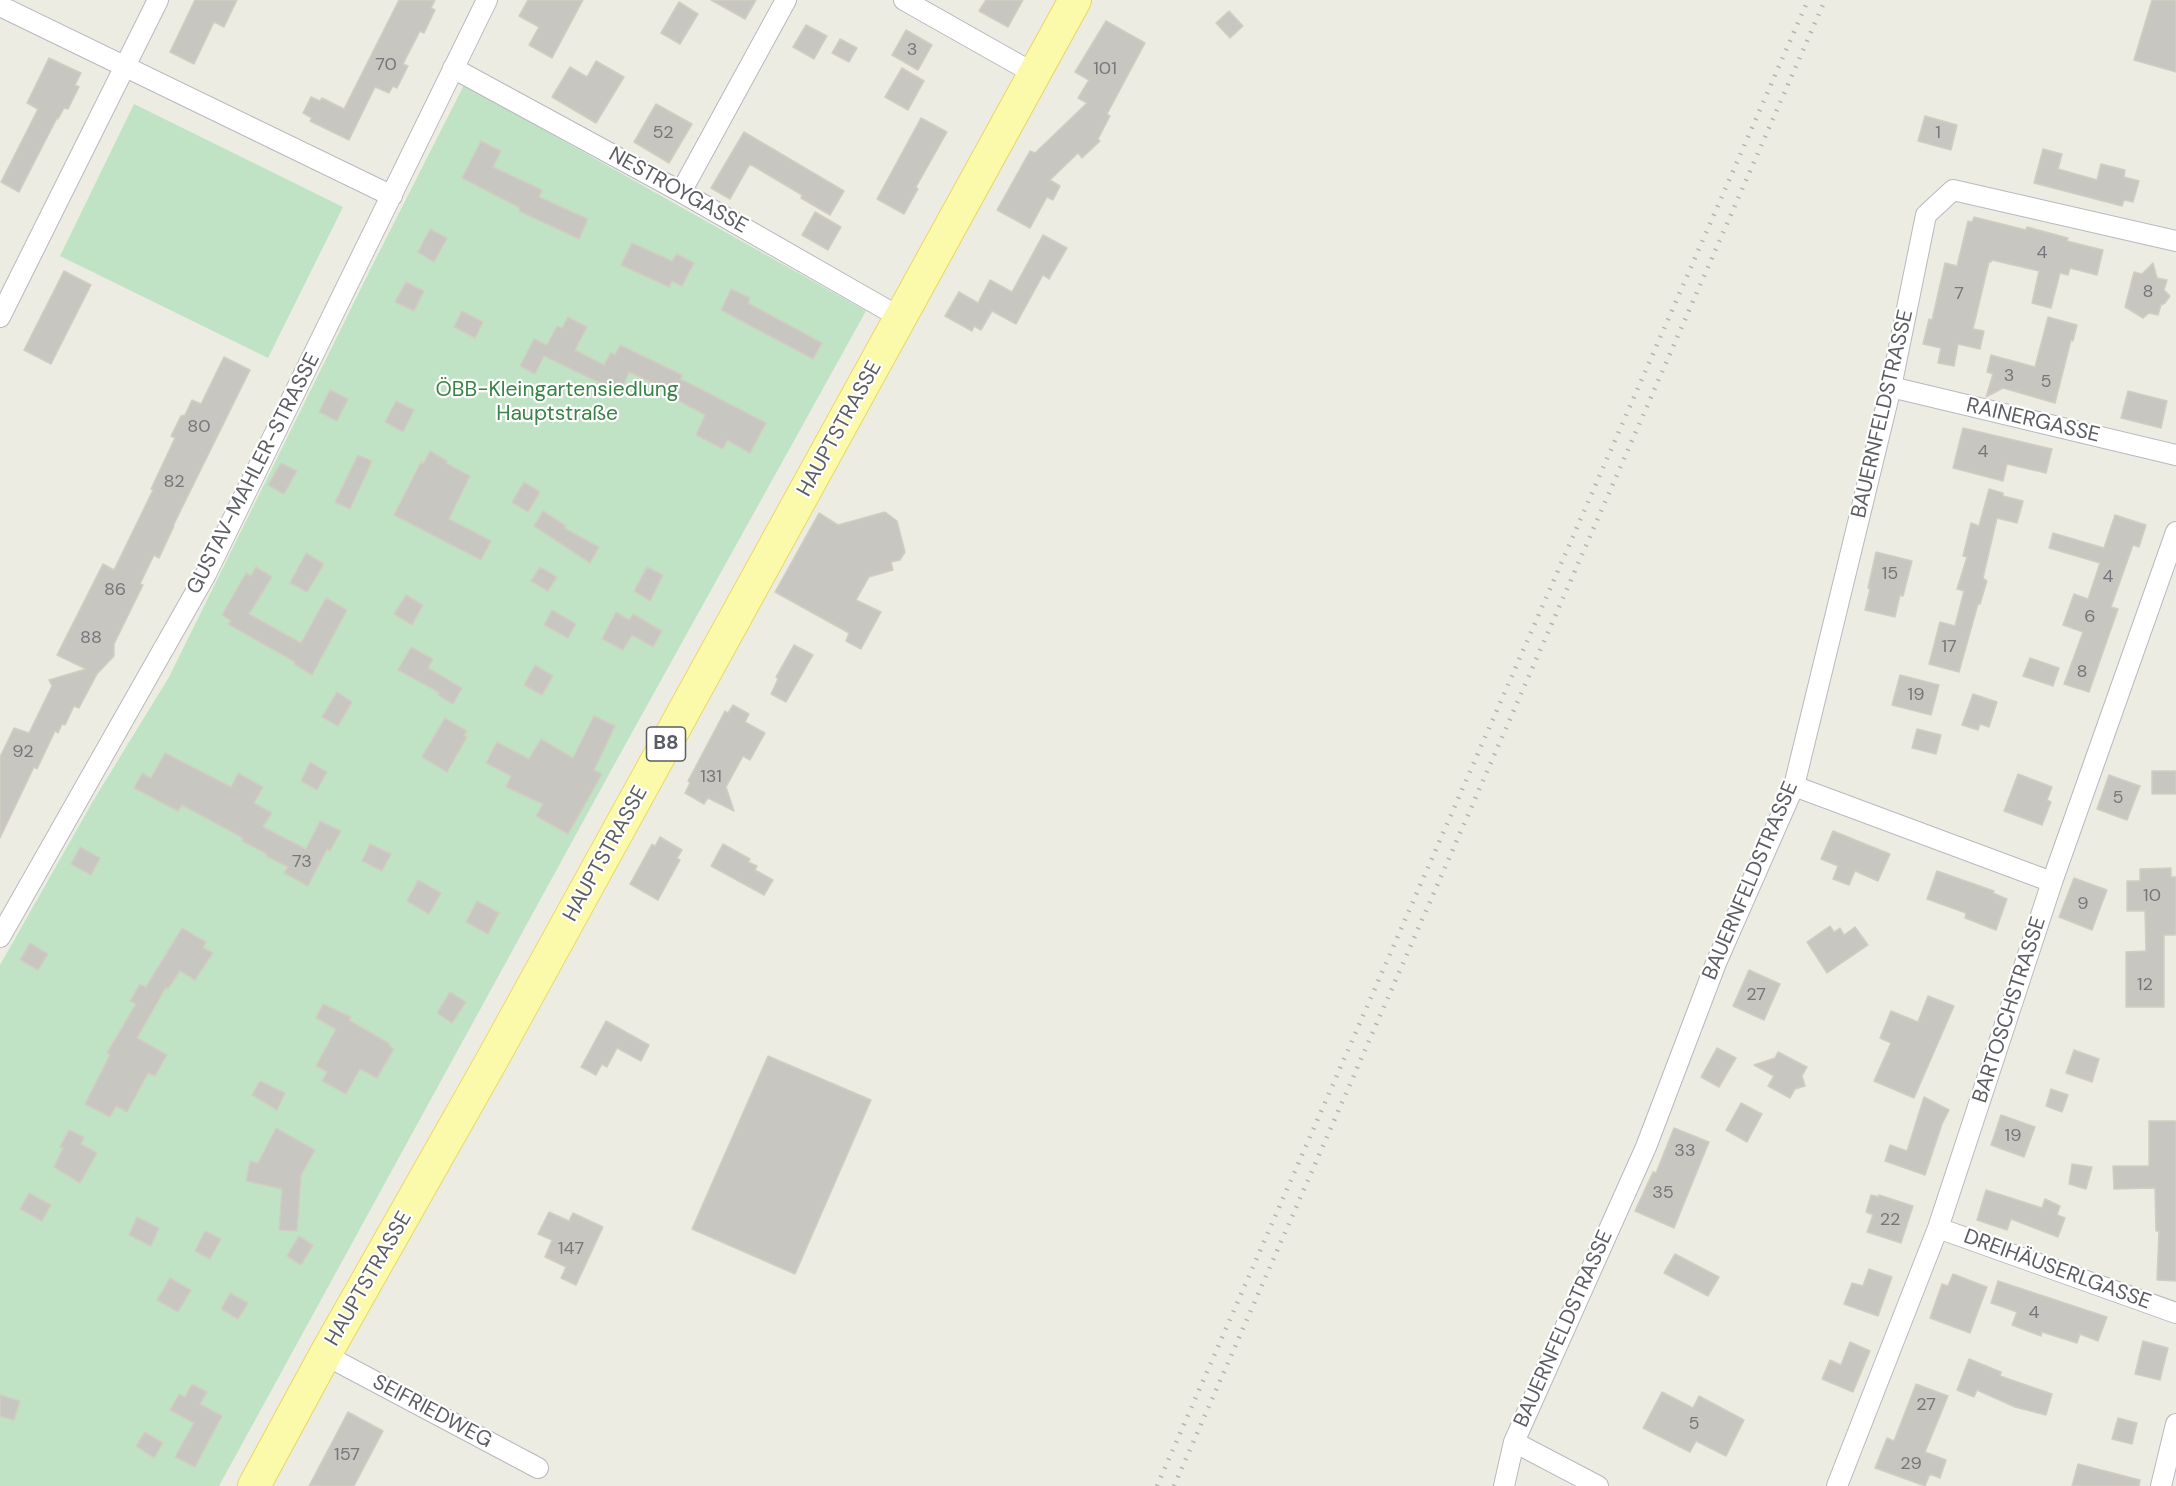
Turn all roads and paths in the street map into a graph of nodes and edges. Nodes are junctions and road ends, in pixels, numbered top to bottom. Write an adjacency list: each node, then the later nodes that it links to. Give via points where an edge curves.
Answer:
1 (158, 0): 7 (street)
2 (487, 0): 8 (street, GUSTAV-MAHLER-STRASSE)
3 (786, 0): 10 (street)
4 (904, 0): 9 (street)
5 (1076, 0): 9 (main road, HAUPTSTRASSE / B8)
6 (0, 6): 7 (street)
7 (125, 66): 11 (street); 13 (street)
8 (453, 68): 10 (street, NESTROYGASSE); 11 (street, GUSTAV-MAHLER-STRASSE)
9 (1035, 74): 15 (main road, HAUPTSTRASSE / B8)
10 (681, 192): 15 (street, NESTROYGASSE)
11 (392, 196): 21 (street, GUSTAV-MAHLER-STRASSE, via 206,574)
12 (2176, 241): 16 (street, BAUERNFELDSTRASSE, via 1953,190 1926,215)
13 (7, 286): 14 (street)
14 (0, 317)
15 (901, 318): 24 (main road, HAUPTSTRASSE / B8)
16 (1891, 387): 17 (street, RAINERGASSE); 19 (street, BAUERNFELDSTRASSE)
17 (2176, 455)
18 (2176, 532): 20 (street, BARTOSCHSTRASSE)
19 (1794, 786): 20 (street); 26 (street, BAUERNFELDSTRASSE, via 1716,963 1646,1147)
20 (2052, 882): 22 (street, BARTOSCHSTRASSE)
21 (0, 936)
22 (1938, 1228): 23 (street, DREIHÄUSERLGASSE); 31 (street, BARTOSCHSTRASSE)
23 (2176, 1313)
24 (325, 1355): 27 (street, SEIFRIEDWEG); 28 (main road, HAUPTSTRASSE / B8)
25 (2176, 1424): 32 (street)
26 (1514, 1442): 29 (street, BAUERNFELDSTRASSE); 30 (street)
27 (538, 1468)
28 (254, 1486)
29 (1504, 1486)
30 (1598, 1486)
31 (1837, 1486)
32 (2161, 1486)

